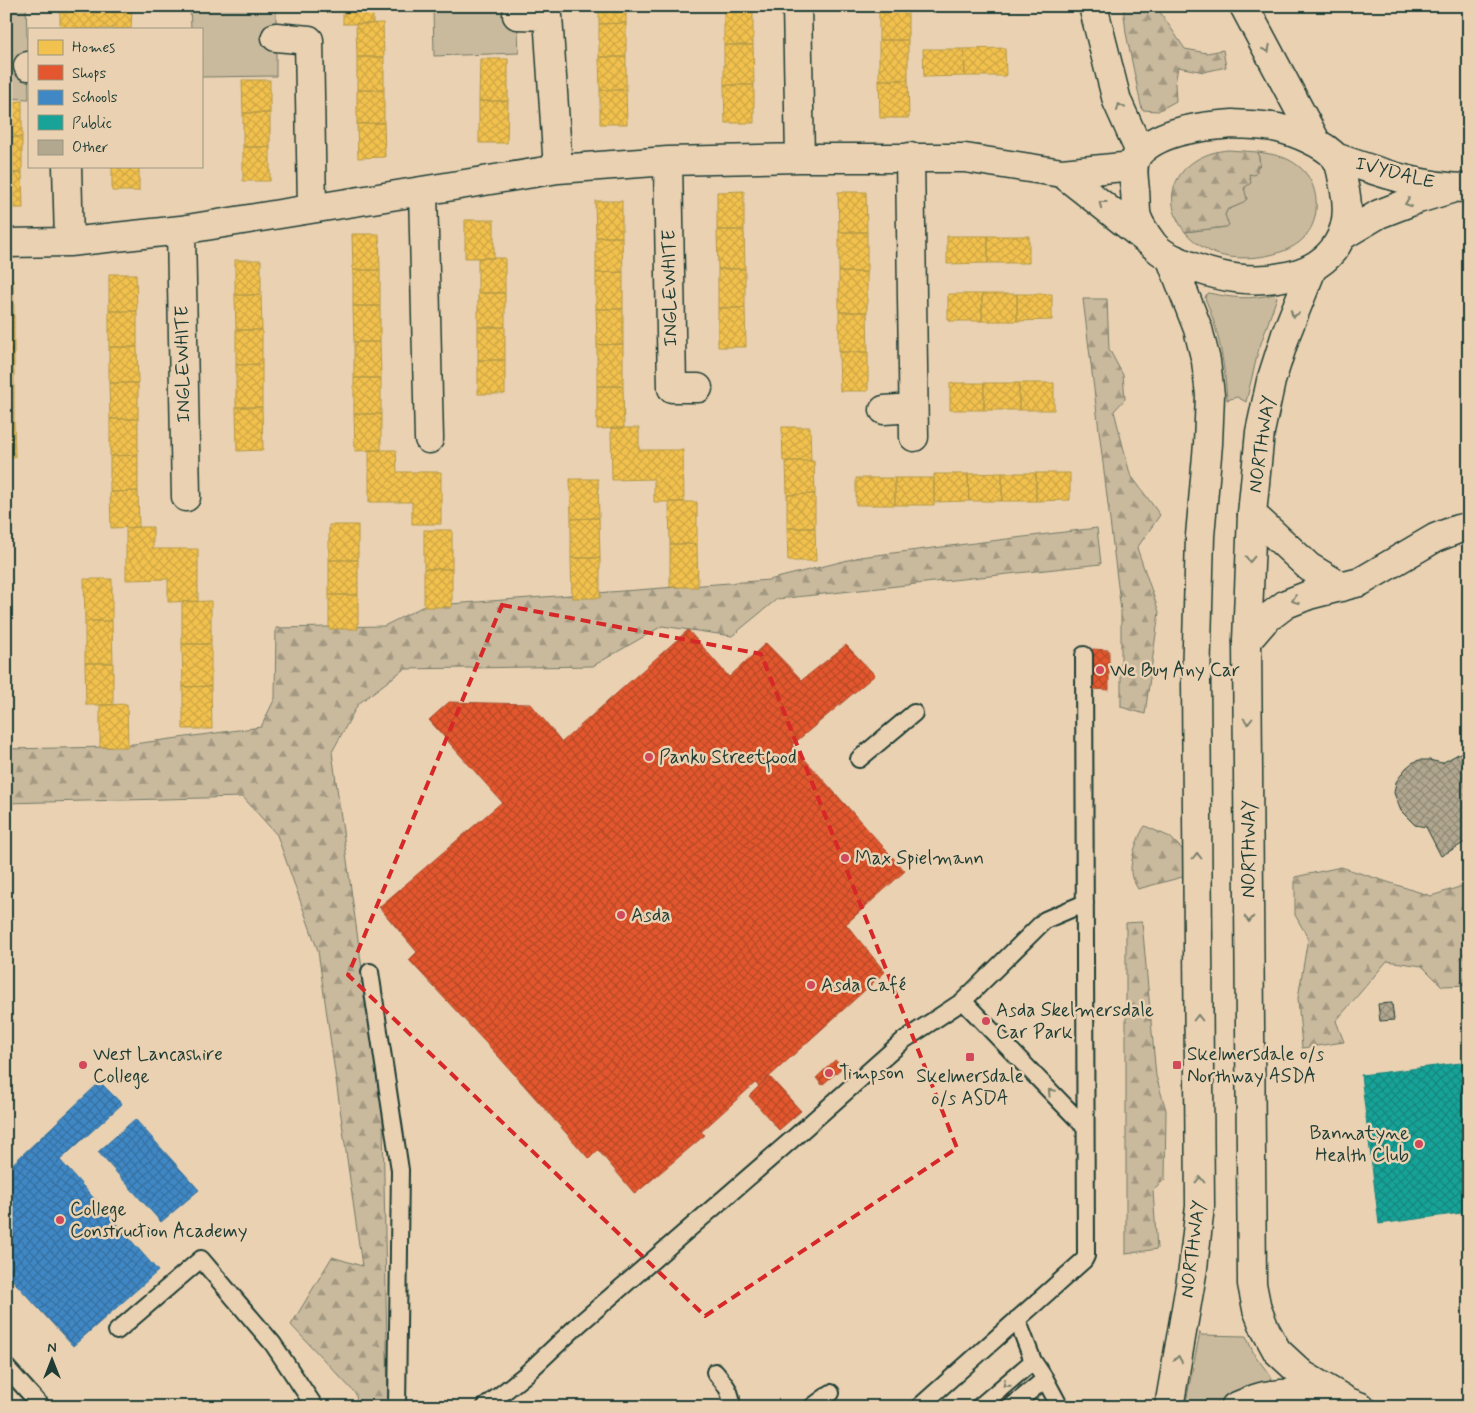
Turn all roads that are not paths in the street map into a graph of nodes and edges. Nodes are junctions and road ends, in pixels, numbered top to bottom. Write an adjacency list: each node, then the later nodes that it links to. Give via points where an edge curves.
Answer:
1 (796, 6): 8 (street)
2 (1093, 6): 9 (street, one-way to 2, via 1117,101)
3 (1244, 6): 6 (street, one-way to 6)
4 (517, 14): 12 (street, via 548,16)
5 (276, 37): 16 (street, via 309,40)
6 (1326, 150): 9 (street, IVYDALE, via 1278,128 1233,124 1193,127 1161,138); 14 (street, IVYDALE, via 1384,175); 18 (street, via 1341,172 1346,193 1347,212)
7 (910, 157): 8 (street); 13 (street, via 965,158); 24 (street)
8 (800, 158): 10 (street)
9 (1136, 159): 13 (street); 21 (street, NORTHWAY, via 1137,217)
10 (668, 161): 12 (street); 23 (street, INGLEWHITE, via 672,388)
11 (67, 168): 19 (street)
12 (558, 169): 15 (street)
13 (1062, 173): 21 (street, one-way to 13)
14 (1462, 188): 18 (street, IVYDALE, one-way to 18, via 1418,199 1379,214)
15 (423, 191): 16 (street); 27 (street)
16 (312, 208): 17 (street)
17 (181, 230): 19 (street); 28 (street, INGLEWHITE)
18 (1342, 236): 22 (street, via 1332,252)
19 (69, 242): 20 (street)
20 (6, 243)
21 (1162, 251): 22 (street, via 1202,272 1232,278 1286,276); 58 (street, NORTHWAY, one-way to 21, via 1193,1268 1200,1206 1196,680 1200,536 1210,395 1198,329)
22 (1312, 269): 29 (street, NORTHWAY, one-way to 29, via 1271,381 1260,432)
23 (698, 388)
24 (913, 408): 25 (street); 26 (street)
25 (884, 410)
26 (914, 437)
27 (429, 438)
28 (186, 497)
29 (1252, 514): 31 (street, via 1309,567); 32 (street, NORTHWAY, one-way to 32)
30 (1469, 527): 31 (street, via 1435,538 1360,582)
31 (1342, 587): 32 (street, one-way to 32, via 1286,604 1265,620)
32 (1247, 641): 47 (street, NORTHWAY, one-way to 47, via 1252,1284 1257,1309 1277,1351 1303,1375)
33 (1084, 655): 36 (lane)
34 (914, 713): 35 (lane)
35 (859, 759)
36 (1085, 903): 38 (lane, via 1045,920); 39 (lane)
37 (370, 972): 51 (lane, via 400,1170)
38 (963, 1000): 39 (lane, one-way to 38); 52 (lane, via 904,1040)
39 (1085, 1127): 40 (lane, via 1086,1256)
40 (1017, 1319): 42 (lane); 55 (lane)
41 (117, 1331): 50 (lane, via 202,1259 273,1344)
42 (1033, 1361): 45 (lane); 56 (lane, one-way to 56)
43 (6, 1367): 49 (lane)
44 (715, 1372): 53 (lane, via 732,1397)
45 (1045, 1379): 48 (lane); 57 (lane)
46 (831, 1394): 54 (lane)
47 (1352, 1402): 59 (street, via 1303,1392 1264,1396)
48 (1055, 1404)
49 (42, 1407)
50 (315, 1407)
51 (397, 1407)
52 (485, 1407)
53 (731, 1407)
54 (812, 1407)
55 (919, 1407)
56 (979, 1407)
57 (1011, 1407)
58 (1169, 1407)
59 (1235, 1407)

